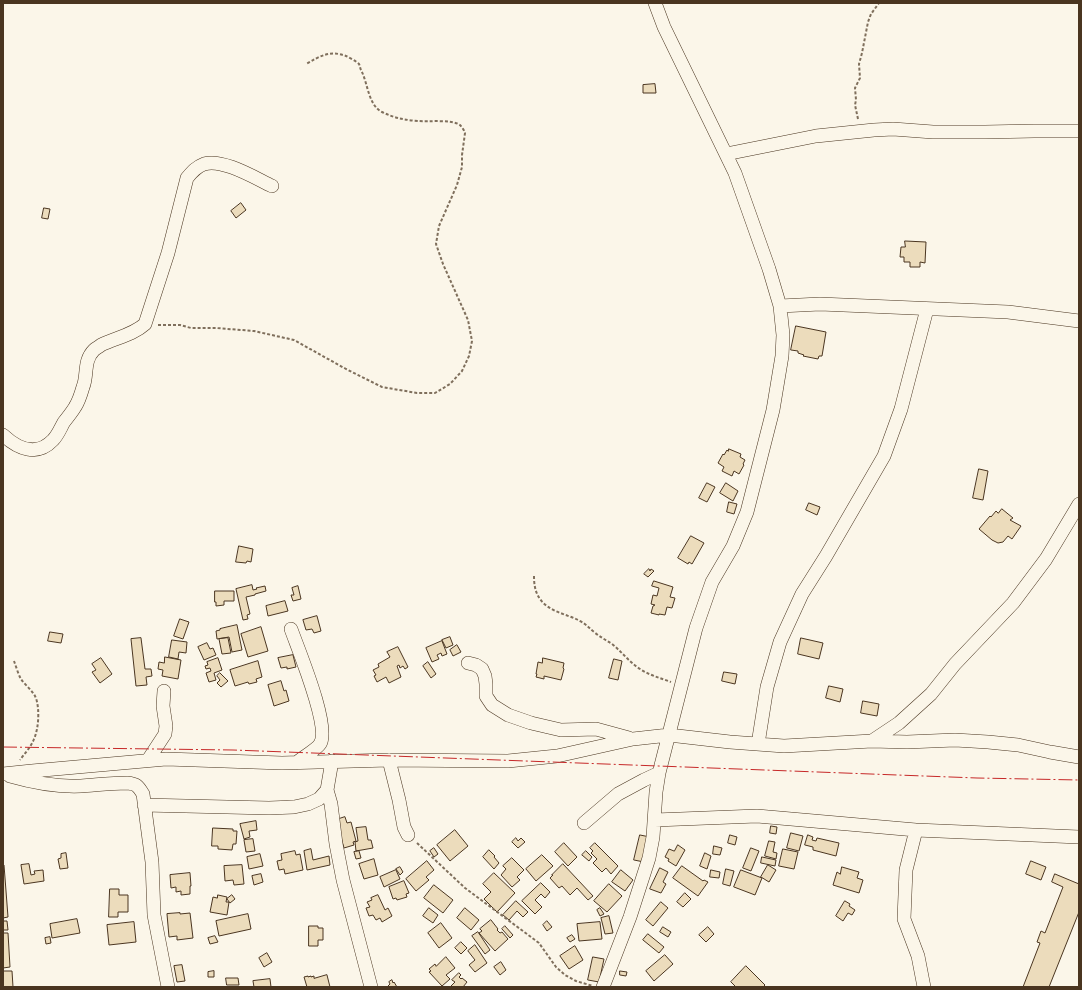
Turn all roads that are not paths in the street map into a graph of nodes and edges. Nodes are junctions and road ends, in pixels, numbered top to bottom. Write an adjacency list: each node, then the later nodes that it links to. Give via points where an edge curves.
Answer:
1 (655, 3): 3 (street, via 664,27)
2 (1079, 131): 3 (street, via 874,130 816,136)
3 (726, 154): 5 (street, via 754,225)
4 (272, 186): 8 (street, via 245,172 222,165 203,164 194,169 187,178 168,253 145,324 136,331 94,349 86,364 84,386 76,406 54,439 46,446 39,450 20,447)
5 (780, 306): 6 (street, via 820,304); 13 (street, via 782,356 772,410 747,512 733,546 712,582 696,628)
6 (927, 309): 7 (street, via 1008,312); 16 (street, via 901,409 884,456 802,594 780,642 767,687)
7 (1079, 321)
8 (3, 435)
9 (1079, 504): 15 (street, via 1046,559 1013,603 955,664 931,694 899,723)
10 (291, 629): 21 (street, via 318,703 322,725 320,745)
11 (468, 663): 14 (street, via 482,669 486,696 492,705 508,715 561,730 596,729)
12 (164, 691): 18 (street, via 165,734)
13 (669, 735): 14 (street); 16 (street); 22 (street)
14 (633, 739): 19 (street, via 557,756 508,761)
15 (872, 741): 16 (street, via 798,746); 17 (street, via 988,742)
16 (758, 744)
17 (1079, 757)
18 (148, 760): 21 (street); 23 (street)
19 (389, 760): 20 (street); 29 (street)
20 (332, 761): 21 (street); 24 (street)
21 (296, 763)
22 (659, 772): 26 (street); 27 (street, via 618,794)
23 (6, 774): 25 (street, via 57,785 134,783 143,794)
24 (328, 790): 25 (street, via 319,799 294,807); 32 (street, via 343,880)
25 (144, 805): 31 (street, via 152,862 154,915)
26 (655, 820): 28 (street, via 757,816); 33 (street, via 649,858)
27 (584, 822)
28 (916, 830): 30 (street); 34 (street, via 906,870 904,919 918,956)
29 (408, 835)
30 (1079, 837)
31 (168, 987)
32 (371, 987)
33 (603, 987)
34 (924, 987)

